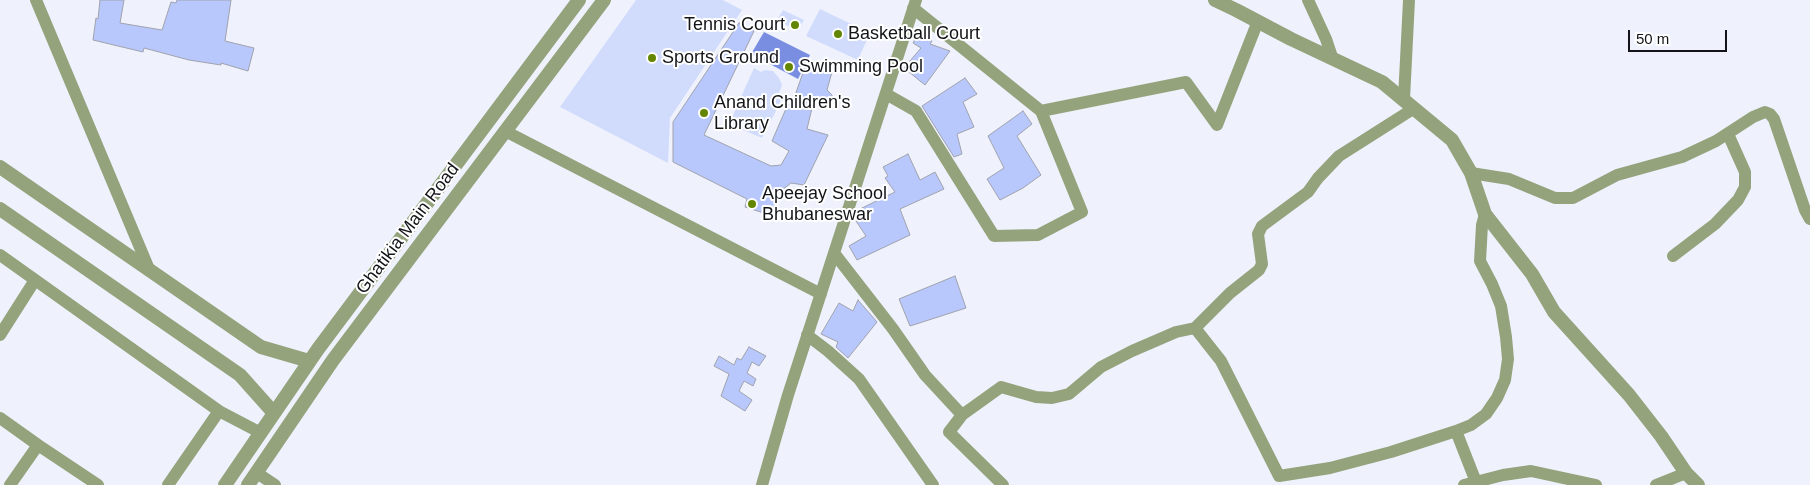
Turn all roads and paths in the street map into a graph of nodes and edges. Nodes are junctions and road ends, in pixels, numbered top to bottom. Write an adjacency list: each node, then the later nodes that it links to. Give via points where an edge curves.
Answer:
1 (36, 0): 24 (street)
2 (579, 0): 23 (street, Ghatikia Main Road)
3 (604, 0): 13 (street, Ghatikia Main Road)
4 (1215, 0): 8 (street)
5 (1308, 0): 9 (street)
6 (1409, 0): 11 (street)
7 (915, 4): 10 (street); 12 (street)
8 (1258, 21): 9 (street); 12 (street, via 1217,125 1186,82)
9 (1332, 57): 11 (street, via 1382,82)
10 (886, 94): 12 (street, via 916,112 994,236 1038,235 1082,212); 20 (street)
11 (1409, 104): 16 (street, via 1452,140); 28 (street, via 1339,156 1308,192 1262,226 1258,234 1262,264 1259,270)
12 (1041, 111)
13 (505, 131): 25 (street, Ghatikia Main Road); 27 (street)
14 (1728, 134): 16 (street, via 1682,157 1617,175 1573,198 1555,198 1509,179); 19 (street, via 1759,113 1770,114); 22 (street, via 1745,172 1745,186 1738,200 1715,224)
15 (0, 166): 24 (street)
16 (1471, 172): 18 (street)
17 (0, 209): 33 (street, via 240,375)
18 (1485, 214): 36 (street, via 1480,261 1501,306 1508,359 1505,380 1486,414); 40 (street, via 1532,274 1554,312 1629,395)
19 (1810, 220)
20 (834, 253): 27 (street); 34 (street, via 925,375)
21 (0, 255): 26 (street)
22 (1673, 256)
23 (385, 259): 25 (street); 31 (street, Ghatikia Main Road)
24 (149, 269): 31 (street, via 261,347)
25 (401, 270): 39 (street, Ghatikia Main Road, via 333,360)
26 (35, 280): 29 (street); 32 (street)
27 (821, 294): 30 (street)
28 (1195, 328): 34 (street, via 1176,332 1101,367 1068,394 1036,397 1001,387); 41 (street, via 1221,361)
29 (0, 334)
30 (807, 335): 49 (street); 50 (street, via 859,379)
31 (309, 361): 33 (street, Ghatikia Main Road)
32 (219, 411): 37 (street); 45 (street)
33 (273, 412): 37 (street, Ghatikia Main Road)
34 (962, 415): 51 (street, via 949,432)
35 (0, 418): 38 (street)
36 (1456, 432): 41 (street); 42 (street)
37 (261, 433): 46 (street, Ghatikia Main Road)
38 (38, 445): 43 (street); 44 (street)
39 (257, 472): 47 (street, Ghatikia Main Road); 48 (street)
40 (1686, 473): 53 (street); 54 (street)
41 (1277, 481)
42 (1476, 483): 52 (street, via 1531,471)
43 (10, 485)
44 (98, 485)
45 (168, 485)
46 (225, 485)
47 (248, 485)
48 (275, 485)
49 (762, 485)
50 (933, 485)
51 (1003, 485)
52 (1596, 485)
53 (1656, 485)
54 (1698, 485)

